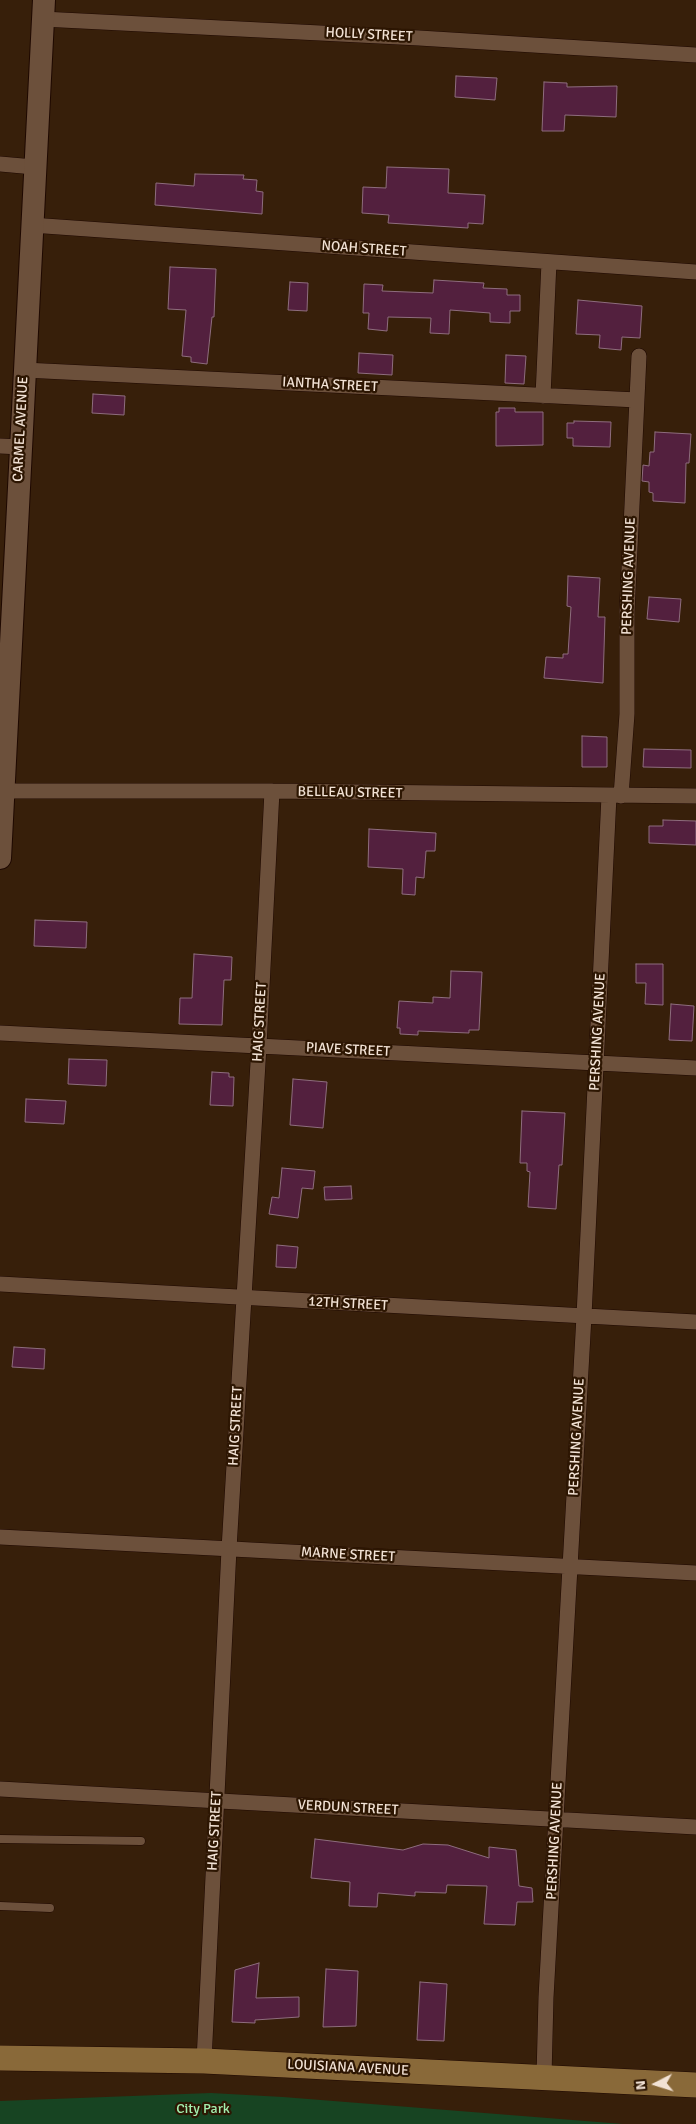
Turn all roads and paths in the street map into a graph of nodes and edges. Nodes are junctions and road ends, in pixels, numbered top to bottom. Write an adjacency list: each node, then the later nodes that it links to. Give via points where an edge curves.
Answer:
1 (43, 10): 2 (street, HOLLY STREET); 4 (main road, CARMEL AVENUE)
2 (696, 55)
3 (0, 164): 4 (street)
4 (34, 167): 5 (main road, CARMEL AVENUE)
5 (31, 225): 6 (street, NOAH STREET); 9 (main road, CARMEL AVENUE)
6 (549, 262): 7 (street, NOAH STREET); 10 (street)
7 (696, 272)
8 (639, 356): 11 (street, PERSHING AVENUE)
9 (24, 370): 10 (street, IANTHA STREET); 12 (main road, CARMEL AVENUE)
10 (543, 396): 11 (street, IANTHA STREET)
11 (637, 400): 16 (street, PERSHING AVENUE, via 627,612 627,714)
12 (10, 447): 13 (main road, CARMEL AVENUE)
13 (5, 642): 14 (main road, CARMEL AVENUE)
14 (4, 791): 15 (street, BELLEAU STREET); 18 (main road, CARMEL AVENUE)
15 (272, 792): 16 (street, BELLEAU STREET); 20 (street, HAIG STREET)
16 (615, 796): 17 (street, BELLEAU STREET); 21 (street, PERSHING AVENUE)
17 (696, 796)
18 (0, 858)
19 (0, 1032): 20 (street, PIAVE STREET)
20 (260, 1046): 21 (street, PIAVE STREET); 24 (street, HAIG STREET)
21 (596, 1062): 22 (street, PIAVE STREET); 25 (street, PERSHING AVENUE)
22 (696, 1068)
23 (0, 1284): 24 (street, 12TH STREET)
24 (243, 1298): 25 (street, 12TH STREET); 28 (street, HAIG STREET)
25 (584, 1316): 26 (street, 12TH STREET); 29 (street, PERSHING AVENUE)
26 (696, 1322)
27 (0, 1537): 28 (street, MARNE STREET)
28 (229, 1550): 29 (street, MARNE STREET); 32 (street, HAIG STREET)
29 (570, 1566): 30 (street, MARNE STREET); 33 (street, PERSHING AVENUE)
30 (696, 1573)
31 (0, 1789): 32 (street, VERDUN STREET)
32 (216, 1800): 33 (street, VERDUN STREET); 40 (street, HAIG STREET)
33 (557, 1820): 34 (street, VERDUN STREET); 41 (street, PERSHING AVENUE)
34 (696, 1827)
35 (0, 1838): 36 (lane)
36 (141, 1842)
37 (0, 1906): 38 (lane)
38 (50, 1908)
39 (0, 2058): 40 (main road, LOUISIANA AVENUE)
40 (204, 2061): 41 (main road, LOUISIANA AVENUE)
41 (544, 2077): 42 (main road, LOUISIANA AVENUE)
42 (696, 2085)

